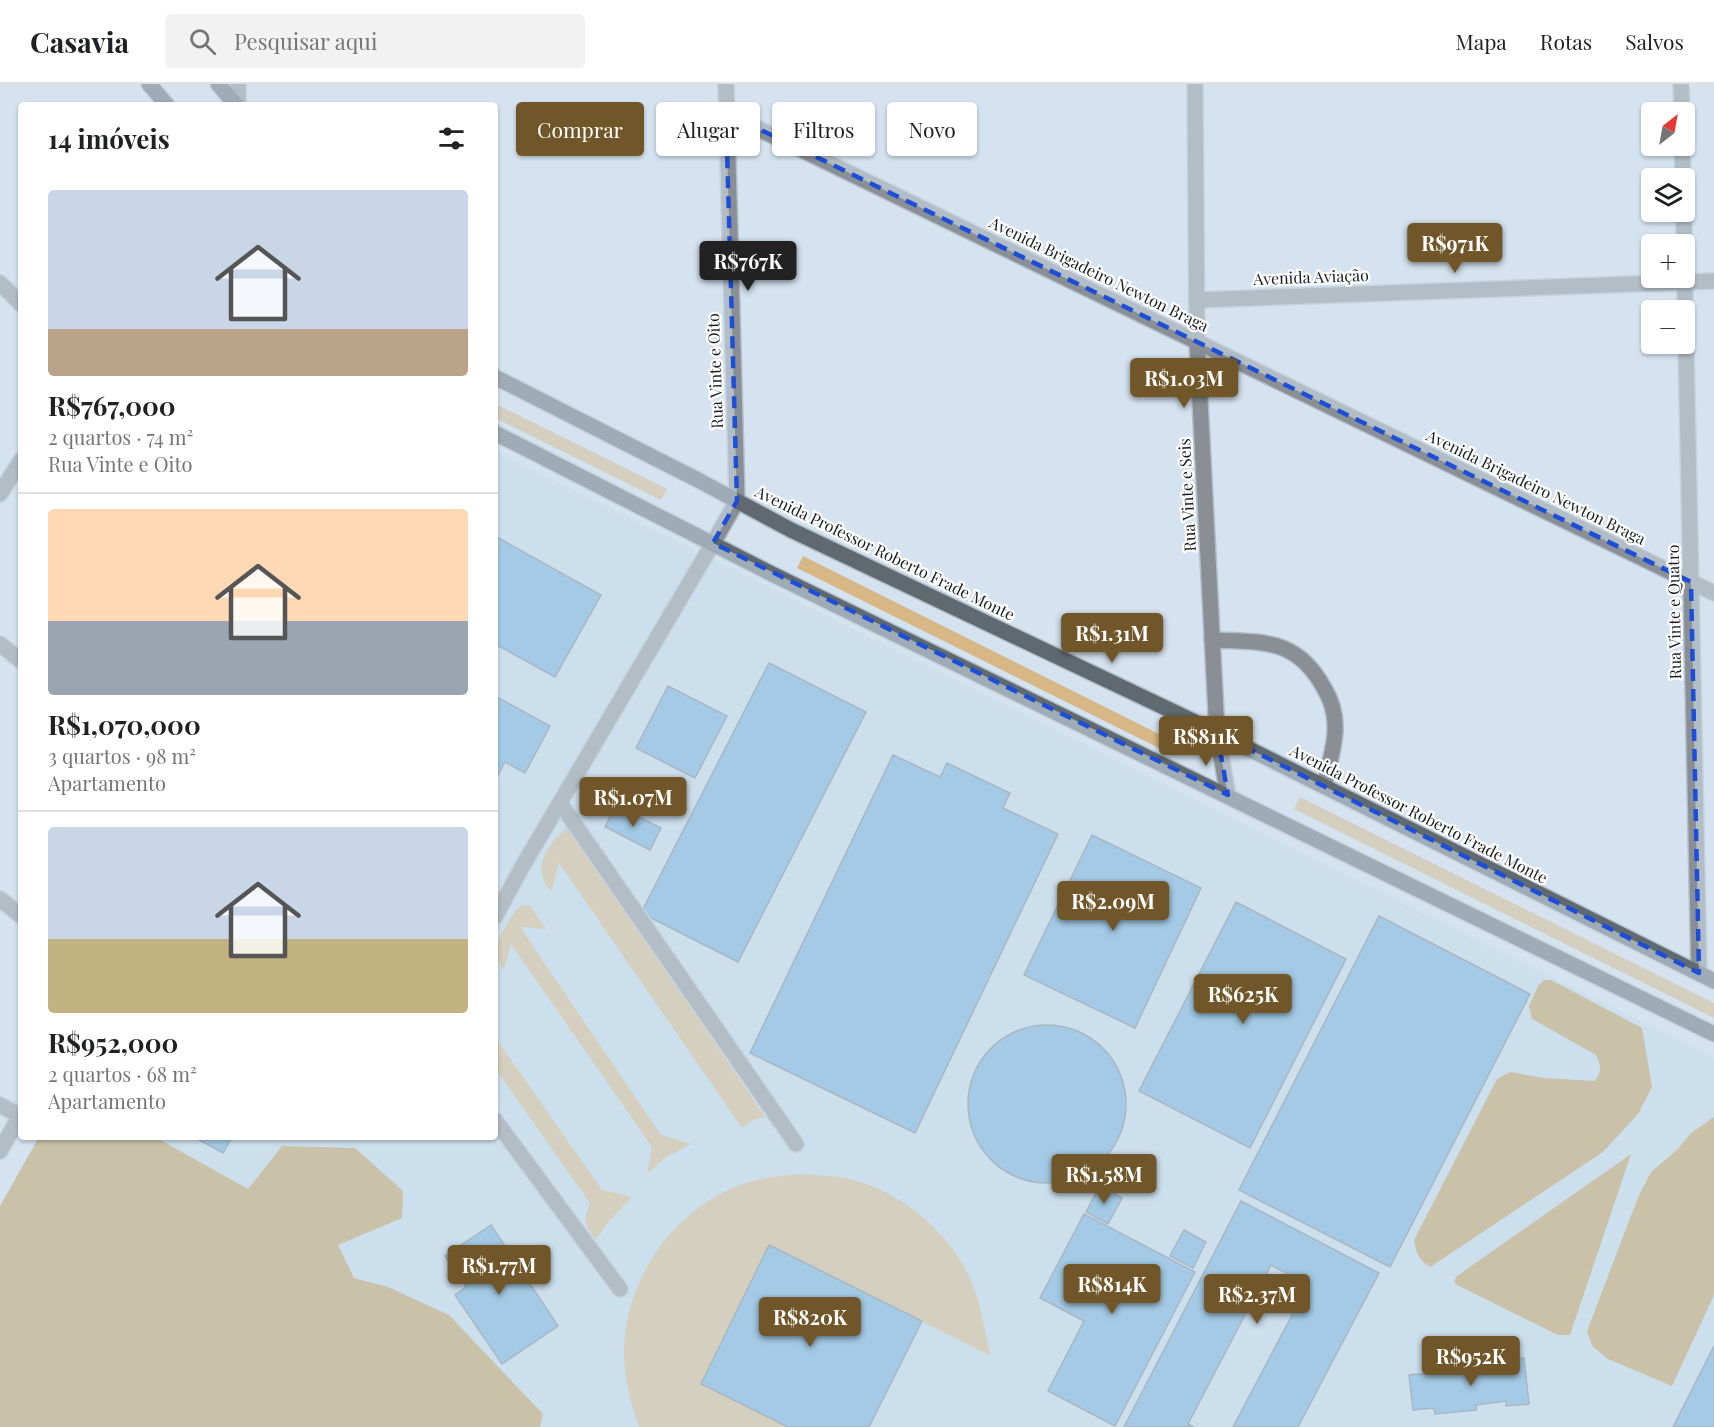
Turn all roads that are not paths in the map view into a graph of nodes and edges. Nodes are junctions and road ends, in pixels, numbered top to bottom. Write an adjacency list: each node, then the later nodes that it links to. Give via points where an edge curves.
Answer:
1 (149, 84): 7 (main road)
2 (218, 84): 8 (main road)
3 (238, 84): 9 (street)
4 (726, 84): 10 (street, Rua Vinte e Oito)
5 (1195, 84): 19 (street, Rua Vinte e Seis)
6 (1681, 84): 11 (street)
7 (164, 102)
8 (234, 102)
9 (237, 102)
10 (726, 102)
11 (1682, 102)
12 (760, 130): 21 (street, Avenida Brigadeiro Newton Braga)
13 (727, 156): 26 (street, Rua Vinte e Oito)
14 (1714, 281): 15 (street, Avenida Aviação)
15 (1695, 282)
16 (0, 283): 20 (street)
17 (1641, 284): 19 (street, Avenida Aviação)
18 (1685, 288): 28 (street, Rua Vinte e Quatro)
19 (1197, 300): 21 (street, Rua Vinte e Seis)
20 (18, 301)
21 (1197, 342): 28 (street, Avenida Brigadeiro Newton Braga); 30 (street, Rua Vinte e Seis)
22 (498, 379): 26 (main road, Avenida Professor Roberto Frade Monte)
23 (498, 435): 27 (main road)
24 (18, 465): 25 (street)
25 (0, 494)
26 (737, 501): 27 (street); 33 (main road, Avenida Professor Roberto Frade Monte)
27 (713, 543): 35 (main road); 36 (street)
28 (1691, 582): 29 (street, Avenida Brigadeiro Newton Braga); 40 (street, Rua Vinte e Quatro)
29 (1714, 593)
30 (1212, 640): 33 (street, Rua Vinte e Seis); 34 (street, via 1277,646 1298,654 1311,667 1330,698 1335,716)
31 (0, 644): 32 (street)
32 (18, 659)
33 (1216, 733): 34 (main road, Avenida Professor Roberto Frade Monte); 35 (street, Rua Vinte e Seis)
34 (1324, 786): 40 (main road, Avenida Professor Roberto Frade Monte)
35 (1228, 795): 42 (main road)
36 (560, 803): 38 (street); 47 (street)
37 (0, 899): 39 (street)
38 (498, 912)
39 (18, 914)
40 (1699, 974): 41 (main road, Avenida Professor Roberto Frade Monte)
41 (1714, 981)
42 (1714, 1034)
43 (0, 1105): 44 (street)
44 (18, 1114)
45 (18, 1119): 48 (street)
46 (498, 1124): 49 (street)
47 (796, 1144)
48 (0, 1151)
49 (620, 1289)

